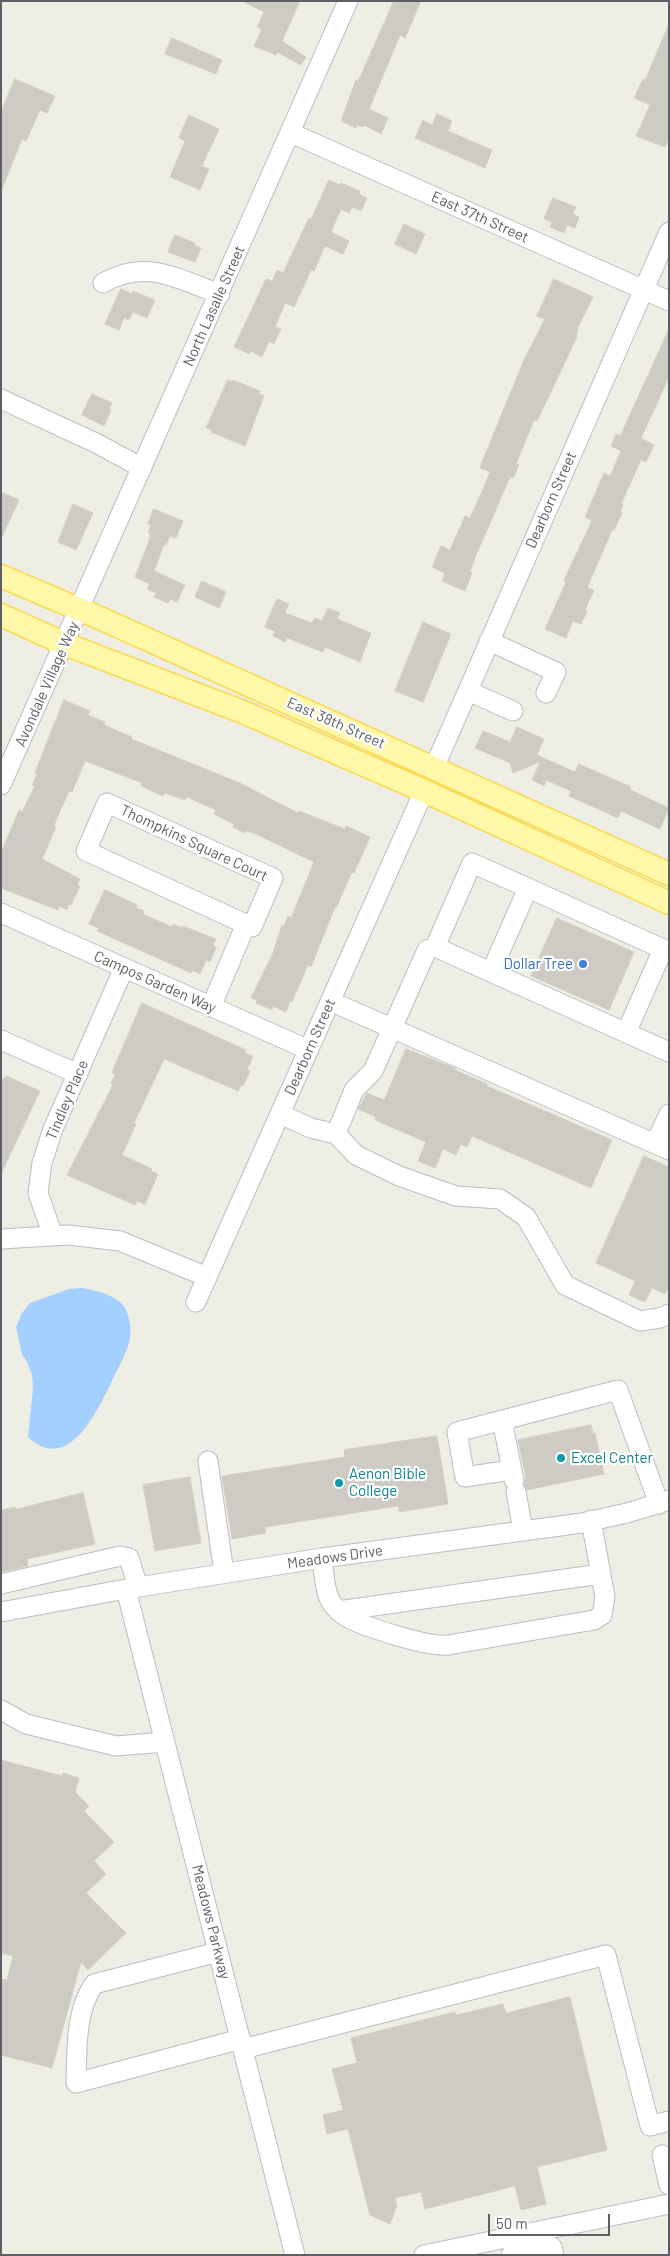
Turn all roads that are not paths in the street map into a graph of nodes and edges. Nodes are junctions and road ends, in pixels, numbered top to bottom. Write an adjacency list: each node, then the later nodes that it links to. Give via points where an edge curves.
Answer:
1 (348, 1): 2 (street, North Lasalle Street)
2 (291, 133): 5 (street, East 37th Street); 6 (street, North Lasalle Street)
3 (669, 232): 5 (street, Dearborn Street)
4 (103, 283): 6 (street, via 119,274 138,270 156,272)
5 (644, 290): 7 (street, East 37th Street); 13 (street, Dearborn Street)
6 (220, 294): 9 (street, North Lasalle Street)
7 (669, 301)
8 (1, 399): 9 (street)
9 (142, 468): 11 (street, North Lasalle Street)
10 (1, 576): 11 (main road, East 38th Street)
11 (80, 611): 14 (street, Avondale Village Way); 18 (main road, East 38th Street, via 111,622)
12 (1, 615): 14 (main road, East 38th Street)
13 (489, 641): 15 (street, Dearborn Street); 16 (street, via 556,672)
14 (65, 644): 19 (street, Avondale Village Way); 20 (main road, East 38th Street, via 243,712)
15 (468, 691): 17 (street); 18 (street, Dearborn Street)
16 (546, 693)
17 (513, 711)
18 (434, 768): 21 (main road, East 38th Street)
19 (1, 784)
20 (424, 791): 23 (main road, East 38th Street); 29 (street, Dearborn Street)
21 (669, 874)
22 (528, 888): 26 (street, via 472,864); 28 (street); 32 (street, via 663,949)
23 (669, 904)
24 (1, 914): 27 (street, Campos Garden Way)
25 (246, 924): 25 (street, Thompkins Square Court, via 86,852 107,803 273,878 252,927); 30 (street, Thompkins Square Court)
26 (435, 947): 28 (street); 31 (street, via 427,950)
27 (124, 968): 30 (street, Campos Garden Way); 36 (street, Tindley Place)
28 (491, 972): 32 (street)
29 (330, 1001): 31 (street); 34 (street, Dearborn Street)
30 (211, 1007): 34 (street, Campos Garden Way)
31 (392, 1028): 39 (street, via 373,1070 354,1090); 40 (street)
32 (626, 1032): 35 (street)
33 (1, 1040): 36 (street)
34 (309, 1050): 37 (street, Dearborn Street)
35 (669, 1052)
36 (78, 1074): 41 (street, Tindley Place, via 50,1137 39,1179 38,1192)
37 (280, 1114): 39 (street, via 311,1128); 43 (street, Dearborn Street)
38 (669, 1114): 40 (street)
39 (336, 1134): 45 (street, via 356,1155 399,1176 456,1196 500,1200 526,1217 565,1285 640,1321)
40 (662, 1147)
41 (54, 1236): 42 (street); 43 (street, via 88,1236 120,1241)
42 (1, 1240)
43 (207, 1277): 44 (street, Dearborn Street)
44 (196, 1302)
45 (669, 1314)
46 (502, 1420): 48 (street); 48 (street, via 457,1432 465,1477); 49 (street, via 618,1390)
47 (208, 1461): 53 (street)
48 (514, 1481): 51 (street)
49 (664, 1502): 50 (street, Meadows Drive)
50 (591, 1520): 51 (street, Meadows Drive); 54 (street)
51 (523, 1530): 52 (street, Meadows Drive)
52 (322, 1558): 53 (street, Meadows Drive); 57 (street, via 329,1598)
53 (224, 1574): 56 (street, Meadows Drive)
54 (601, 1574): 57 (street); 57 (street, via 605,1606 602,1614 594,1620 437,1646 351,1620)
55 (1, 1584): 56 (street, Meadows Parkway, via 120,1556 129,1558)
56 (132, 1588): 58 (street, Meadows Drive); 60 (street, Meadows Parkway)
57 (338, 1611)
58 (1, 1612)
59 (1, 1710): 60 (street, via 26,1724 116,1746)
60 (165, 1742): 61 (street, Meadows Parkway)
61 (218, 1952): 62 (street, Meadows Parkway); 62 (street, via 94,1984 85,1997 78,2037 76,2083)
62 (242, 2044): 63 (street, via 606,1955 650,2126); 67 (street, Meadows Parkway)
63 (669, 2120)
64 (662, 2154): 65 (street)
65 (669, 2185)
66 (669, 2204): 68 (street)
67 (295, 2255)
68 (424, 2255)
69 (512, 2255): 70 (street, via 552,2248)
70 (554, 2255)

